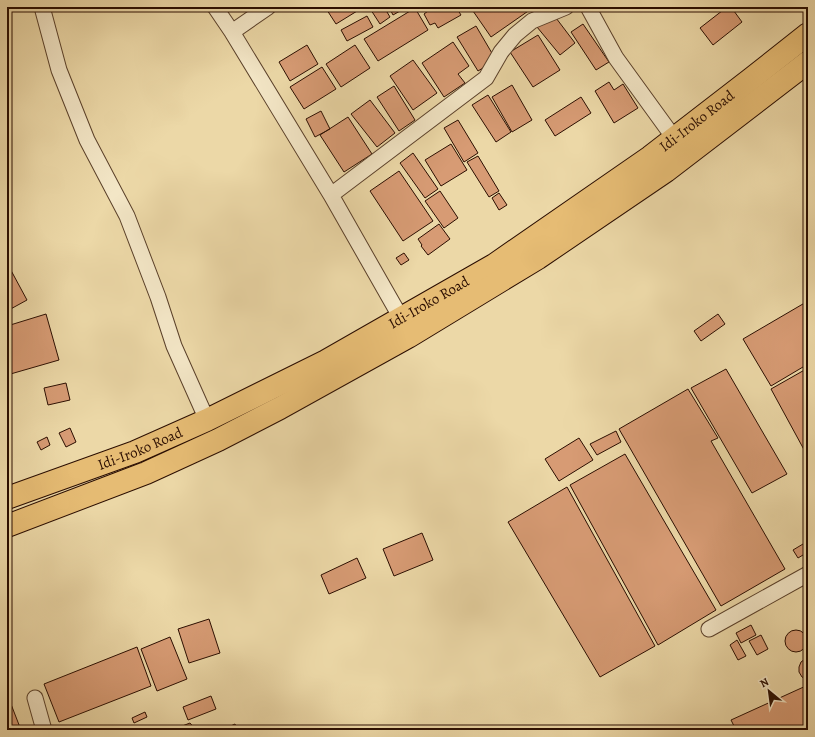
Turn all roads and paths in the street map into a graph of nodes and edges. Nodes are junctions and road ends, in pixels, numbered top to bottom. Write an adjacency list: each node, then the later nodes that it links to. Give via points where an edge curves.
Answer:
1 (42, 7): 12 (street, via 59,70 87,140 127,216 174,346)
2 (215, 7): 6 (street)
3 (268, 7): 6 (street)
4 (566, 7): 10 (street, via 532,21 515,35 501,52 486,78)
5 (588, 7): 9 (street, via 616,58)
6 (232, 32): 10 (street)
7 (808, 34): 9 (highway, Idi-Iroko Road)
8 (808, 62): 14 (highway, via 666,172 538,258 408,337 218,440 146,473)
9 (674, 138): 11 (highway, Idi-Iroko Road, via 494,265)
10 (331, 195): 11 (street)
11 (401, 318): 12 (highway, Idi-Iroko Road, via 326,361)
12 (207, 420): 13 (highway, Idi-Iroko Road, via 135,452)
13 (7, 498)
14 (7, 526)
15 (808, 574): 16 (street)
16 (709, 629)
17 (35, 698): 18 (street)
18 (44, 730)

